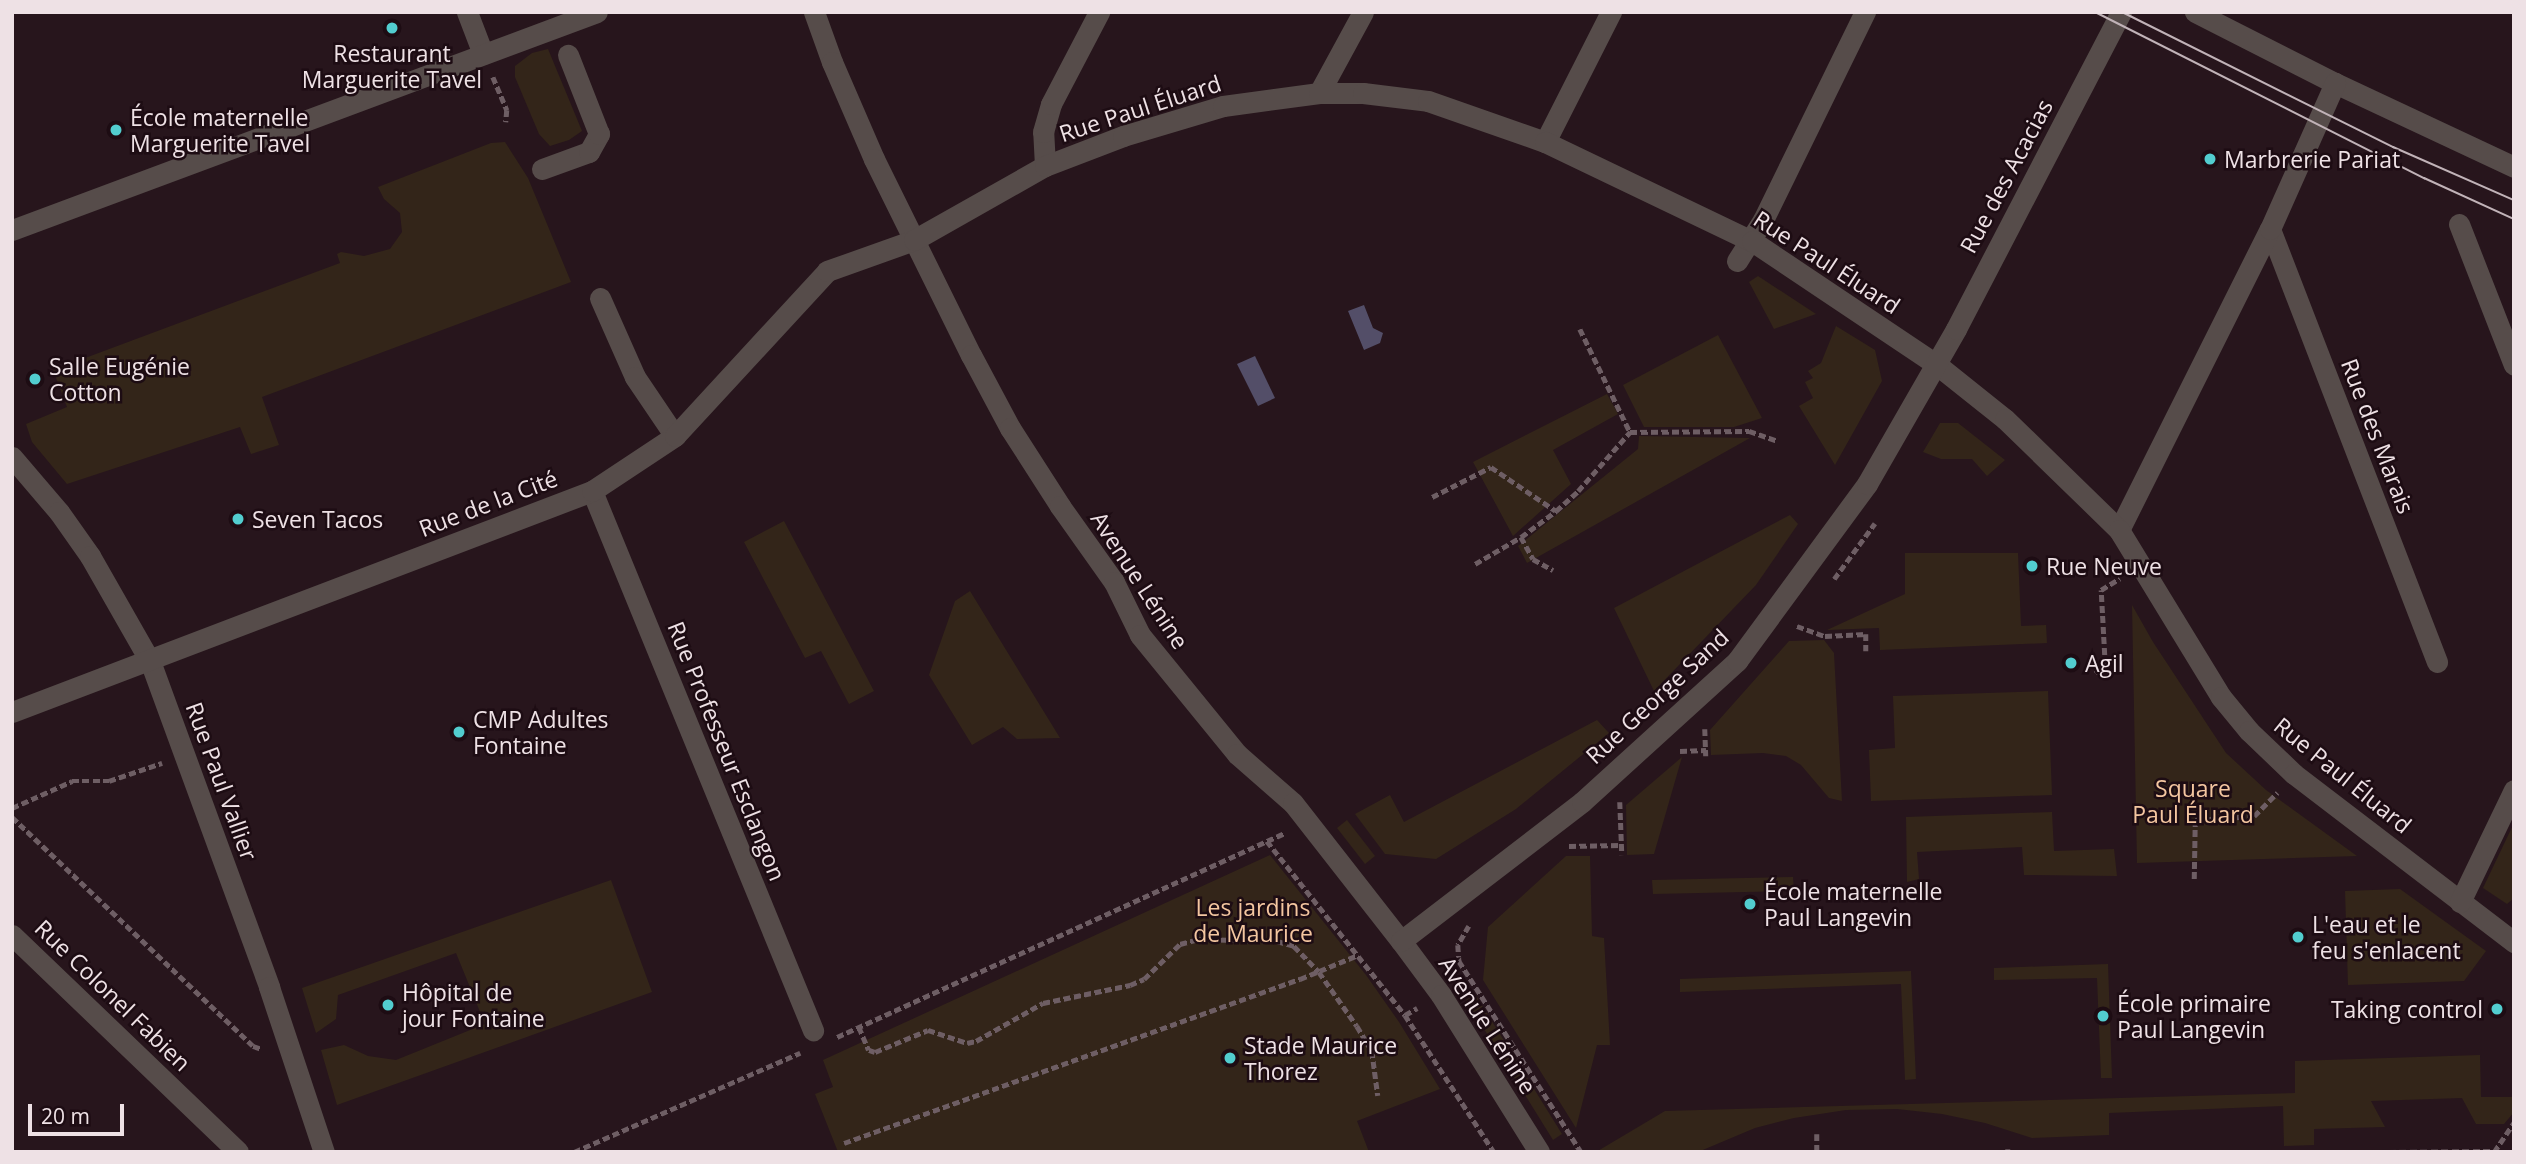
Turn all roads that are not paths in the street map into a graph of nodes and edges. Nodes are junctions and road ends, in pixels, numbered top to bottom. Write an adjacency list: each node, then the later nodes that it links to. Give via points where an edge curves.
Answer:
1 (467, 12): 10 (street)
2 (597, 12): 10 (street)
3 (814, 12): 21 (street, Avenue Lénine, via 874,159)
4 (1099, 12): 15 (street, via 1051,104 1043,132)
5 (1363, 12): 13 (street)
6 (1611, 12): 14 (street)
7 (1865, 12): 22 (street)
8 (2121, 12): 25 (street, Rue des Acacias)
9 (2195, 12): 12 (street)
10 (482, 54): 20 (street)
11 (568, 55): 17 (street, via 599,134 589,152)
12 (2335, 83): 16 (street); 19 (street)
13 (1320, 93): 14 (street, Rue Paul Éluard, via 1428,101); 15 (street, Rue Paul Éluard, via 1223,106 1123,136)
14 (1545, 142): 22 (street, Rue Paul Éluard)
15 (1045, 166): 21 (street, Rue Paul Éluard)
16 (2514, 167)
17 (542, 169)
18 (2459, 224): 26 (street)
19 (2270, 229): 30 (street); 32 (street, Rue des Marais)
20 (12, 230)
21 (914, 240): 27 (street, Rue de la Cité, via 827,271); 37 (street, Avenue Lénine, via 1010,428 1114,582 1140,635 1237,754 1293,803)
22 (1752, 241): 23 (street); 25 (street, Rue Paul Éluard)
23 (1737, 261)
24 (600, 299): 27 (street, via 635,377)
25 (1936, 364): 30 (street, Rue Paul Éluard, via 2005,419); 37 (street, Rue George Sand, via 1867,484 1737,661 1582,802)
26 (2514, 365)
27 (675, 436): 29 (street, Rue de la Cité)
28 (12, 457): 31 (street, Rue Paul Vallier, via 60,512 90,556)
29 (592, 491): 31 (street, Rue de la Cité); 39 (street, Rue Professeur Esclangon)
30 (2119, 530): 35 (street, Rue Paul Éluard, via 2221,697 2249,731 2294,774)
31 (150, 661): 33 (street, Rue de la Cité); 41 (street, Rue Paul Vallier)
32 (2437, 662)
33 (12, 712)
34 (2514, 790): 35 (street)
35 (2460, 902): 38 (street, Rue Paul Éluard)
36 (12, 934): 40 (street, Rue Colonel Fabien)
37 (1401, 941): 42 (street, Avenue Lénine, via 1441,995)
38 (2514, 942)
39 (817, 1040)
40 (238, 1152)
41 (324, 1152)
42 (1539, 1152)

